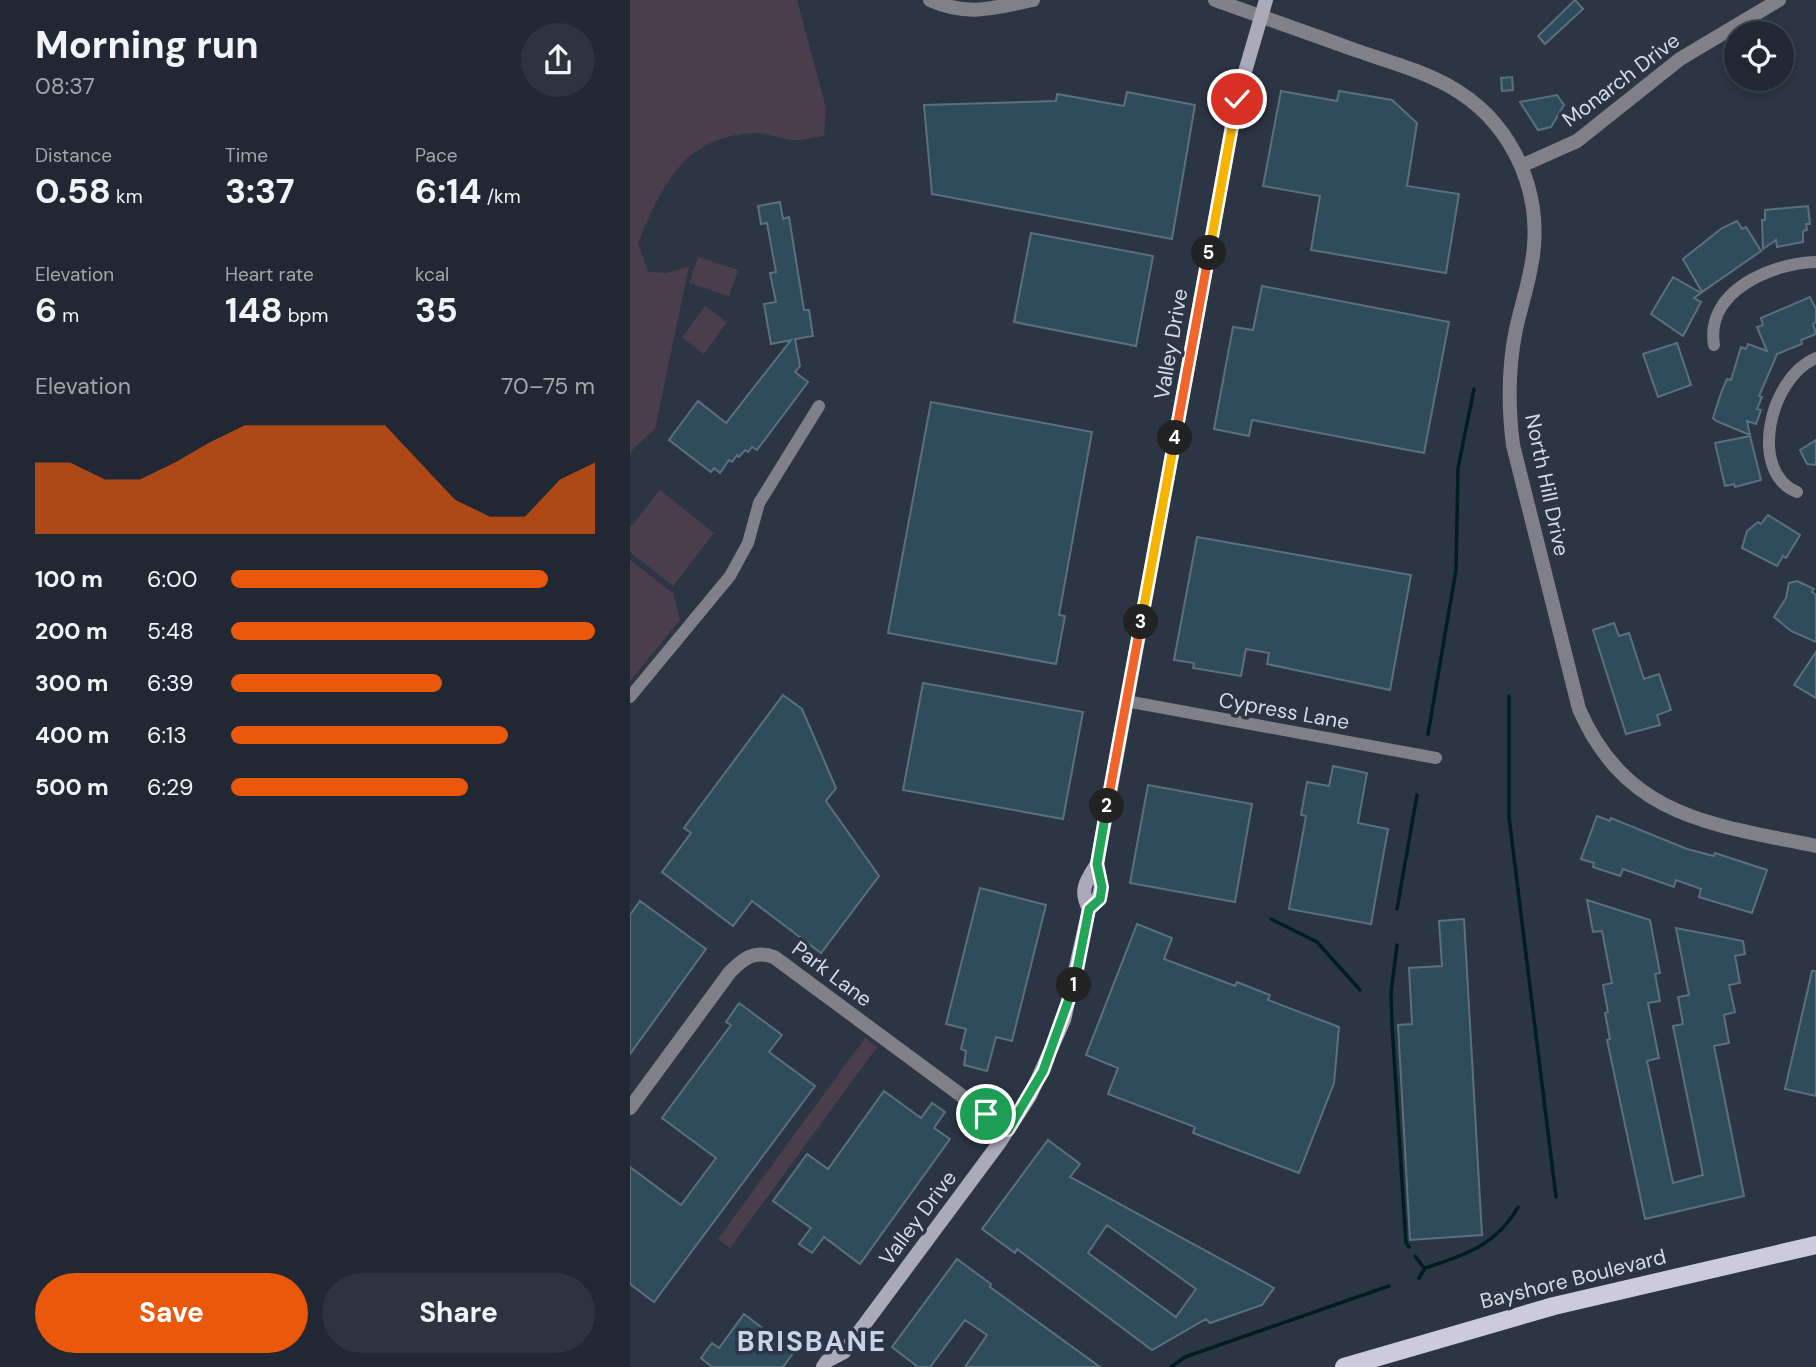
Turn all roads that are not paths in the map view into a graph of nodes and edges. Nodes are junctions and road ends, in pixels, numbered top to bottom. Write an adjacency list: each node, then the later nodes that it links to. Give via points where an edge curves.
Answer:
1 (930, 0): 2 (street, via 968,11)
2 (1033, 0)
3 (1215, 0): 6 (street, North Hill Drive)
4 (1266, 0): 6 (main road, Valley Drive)
5 (1779, 0): 7 (street, Monarch Drive, via 1680,59 1577,141)
6 (1260, 16): 7 (street, North Hill Drive, via 1450,86 1492,120); 14 (main road, Valley Drive, via 1236,106)
7 (1521, 166): 16 (street, North Hill Drive, via 1533,207 1534,247 1511,360 1509,417 1579,709 1605,756 1645,794 1690,817)
8 (1816, 262): 9 (street, via 1773,269 1745,283 1715,321)
9 (1714, 345)
10 (1816, 358): 12 (street, via 1784,383 1771,422 1776,472 1779,480)
11 (819, 406): 13 (street, via 759,503 748,543 730,576)
12 (1797, 492)
13 (630, 697)
14 (1126, 701): 15 (street, Cypress Lane); 18 (main road, Valley Drive, via 1097,864 1100,899 1089,909 1064,1020 1043,1071)
15 (1436, 758)
16 (1816, 846)
17 (630, 1108): 18 (street, Park Lane, via 730,972 745,957 764,954)
18 (1008, 1130): 20 (main road, Valley Drive)
19 (1816, 1245): 22 (main road, Bayshore Boulevard, via 1554,1306)
20 (843, 1360): 21 (main road, Valley Drive, via 827,1361)
21 (822, 1367)
22 (1344, 1367)

